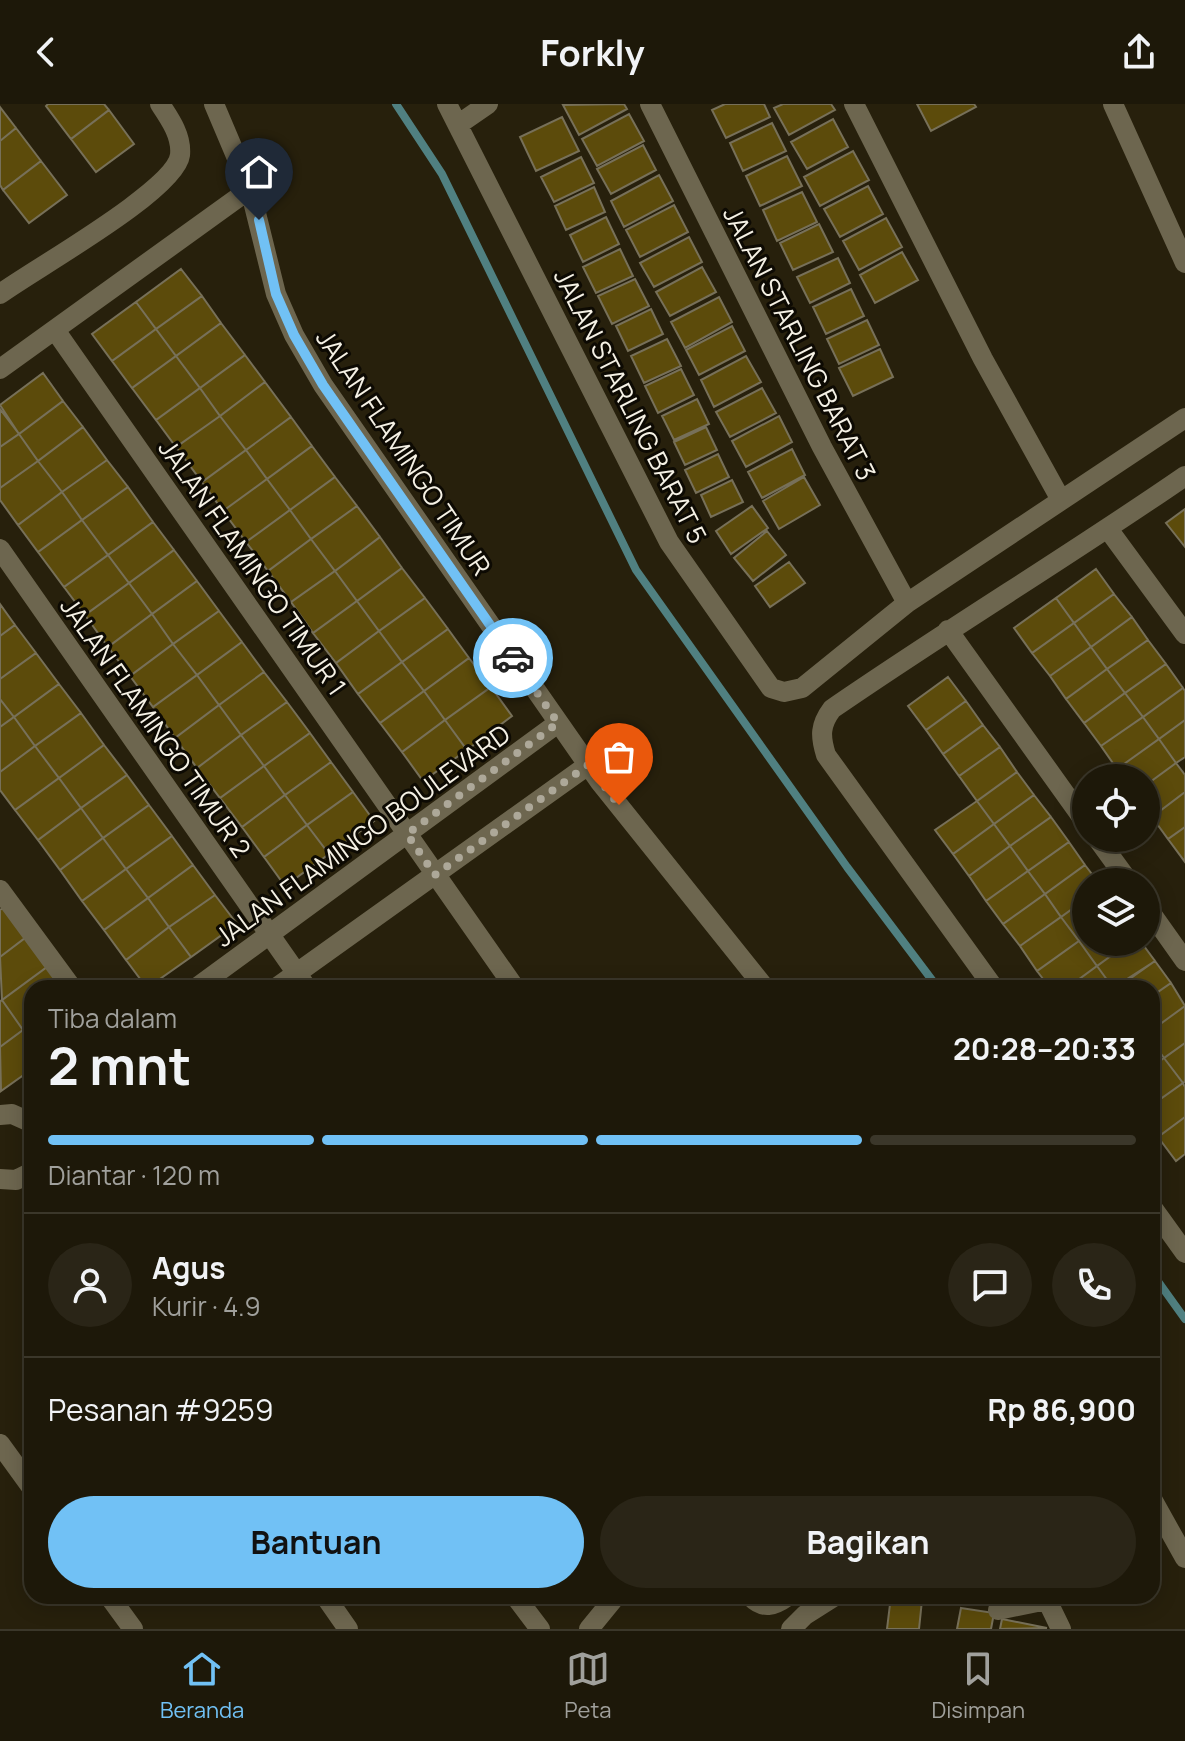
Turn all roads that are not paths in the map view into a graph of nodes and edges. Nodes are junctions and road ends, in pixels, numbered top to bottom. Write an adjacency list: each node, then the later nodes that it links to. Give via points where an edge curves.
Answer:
1 (160, 104): 11 (street, via 180,141 180,158 170,176 147,196)
2 (214, 104): 9 (street, JALAN FLAMINGO TIMUR)
3 (447, 104): 8 (street, JALAN STARLING BARAT 5)
4 (488, 104): 8 (street)
5 (650, 104): 19 (street, JALAN STARLING BARAT 3, via 822,447)
6 (854, 104): 16 (street)
7 (1113, 104): 10 (street)
8 (459, 124): 19 (street, JALAN STARLING BARAT 5, via 679,559 771,688 802,688)
9 (250, 189): 12 (street); 22 (street, JALAN FLAMINGO TIMUR, via 276,294 294,335 323,385)
10 (1185, 263)
11 (4, 282)
12 (55, 330): 13 (street); 25 (street, JALAN FLAMINGO TIMUR 1)
13 (0, 369)
14 (1185, 418): 16 (street)
15 (1185, 476): 17 (street)
16 (1061, 500): 19 (street)
17 (1108, 529): 20 (street); 21 (street)
18 (0, 549): 29 (street, JALAN FLAMINGO TIMUR 2)
19 (907, 603)
20 (948, 630): 24 (street); 37 (street, via 832,709 823,721 821,738 826,755)
21 (1185, 634)
22 (558, 723): 23 (street, JALAN FLAMINGO TIMUR); 25 (street, JALAN FLAMINGO BOULEVARD)
23 (588, 765): 26 (street); 36 (street, JALAN FLAMINGO TIMUR)
24 (1072, 803)
25 (407, 834): 26 (street, JALAN FLAMINGO TIMUR 1); 29 (street, JALAN FLAMINGO BOULEVARD)
26 (435, 875): 34 (street); 35 (street, JALAN FLAMINGO TIMUR 1)
27 (0, 890): 31 (street)
28 (1160, 926): 30 (street)
29 (269, 934): 32 (street, JALAN FLAMINGO BOULEVARD); 33 (street, JALAN FLAMINGO TIMUR 2)
30 (1185, 961)
31 (66, 980)
32 (207, 980)
33 (301, 980)
34 (303, 980)
35 (509, 980)
36 (759, 980)
37 (988, 980)
38 (0, 1115): 39 (street)
39 (24, 1116)
40 (24, 1176): 41 (street)
41 (0, 1179)
42 (1160, 1218): 43 (street)
43 (1185, 1253)
44 (0, 1444): 45 (street)
45 (24, 1477)
46 (1160, 1513): 47 (street)
47 (1185, 1558)
48 (115, 1604): 57 (street)
49 (331, 1604): 58 (street)
50 (521, 1604): 59 (street)
51 (609, 1604): 60 (street)
52 (826, 1604): 56 (street)
53 (1022, 1604): 55 (street)
54 (1049, 1604): 61 (street)
55 (998, 1610)
56 (805, 1624)
57 (133, 1629)
58 (348, 1629)
59 (540, 1629)
60 (589, 1629)
61 (1061, 1629)

